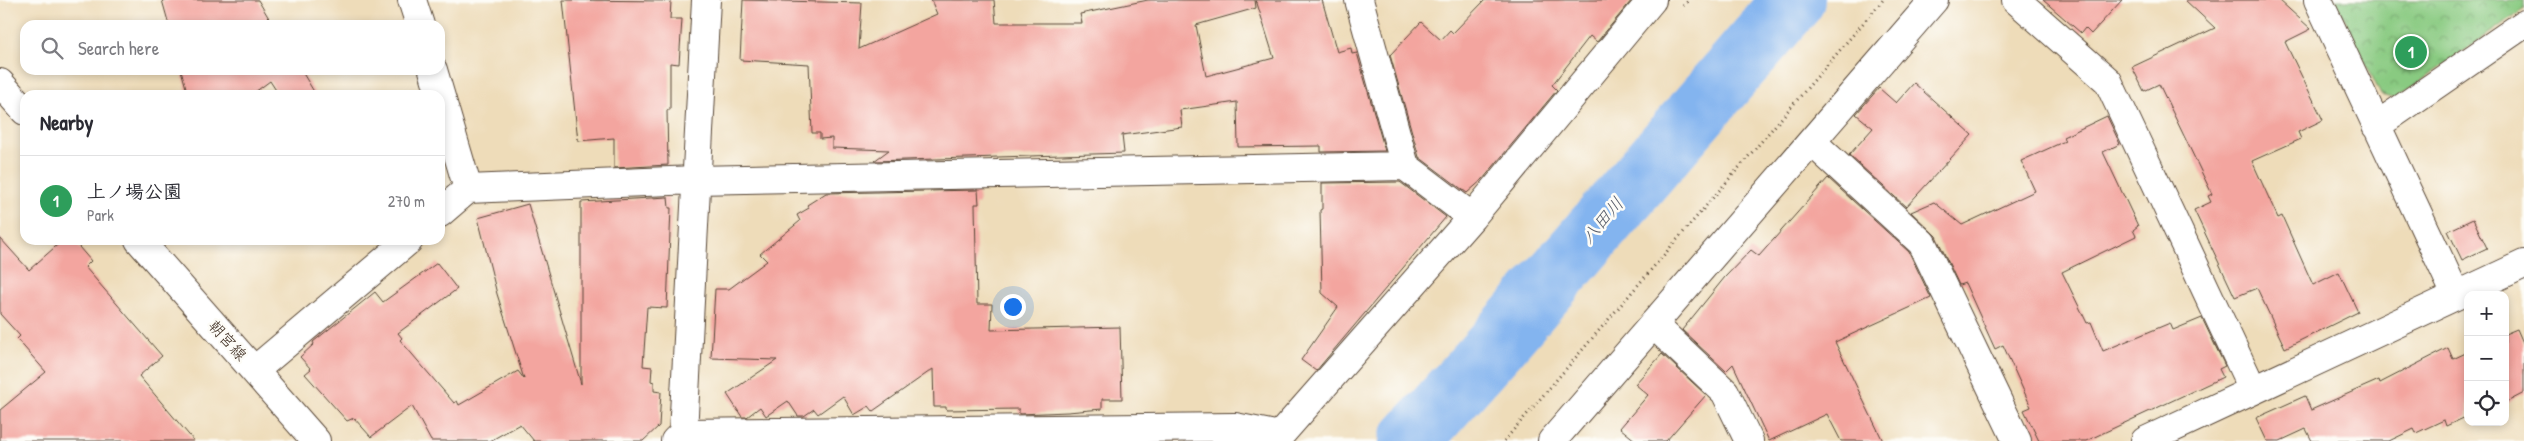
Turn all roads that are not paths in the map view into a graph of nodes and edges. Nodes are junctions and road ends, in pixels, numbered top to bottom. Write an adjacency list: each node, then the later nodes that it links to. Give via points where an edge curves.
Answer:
1 (412, 0): 8 (street)
2 (706, 0): 18 (street)
3 (1359, 0): 17 (street)
4 (1652, 0): 21 (street)
5 (1934, 0): 16 (street)
6 (2016, 0): 28 (street, via 2108,81)
7 (2318, 0): 15 (street)
8 (418, 20)
9 (2524, 24): 15 (street)
10 (434, 75): 12 (street)
11 (0, 83): 13 (street)
12 (439, 90)
13 (20, 105)
14 (445, 111): 19 (street)
15 (2376, 126): 25 (street)
16 (1812, 142): 26 (street); 34 (street, via 1922,243)
17 (1405, 166): 18 (street); 21 (street)
18 (695, 180): 19 (street); 29 (street)
19 (468, 190): 20 (street)
20 (445, 210)
21 (1472, 217): 30 (street)
22 (143, 245): 27 (street, 朝宮線)
23 (403, 245): 27 (street)
24 (2524, 264): 25 (street)
25 (2456, 295): 28 (street)
26 (1653, 324): 32 (street); 33 (street, via 1725,392)
27 (255, 370): 31 (street, 朝宮線)
28 (2253, 390): 35 (street)
29 (679, 437): 30 (street, via 1235,427)
30 (1278, 438)
31 (316, 441)
32 (1552, 441)
33 (1749, 441)
34 (2017, 441)
35 (2145, 441)

